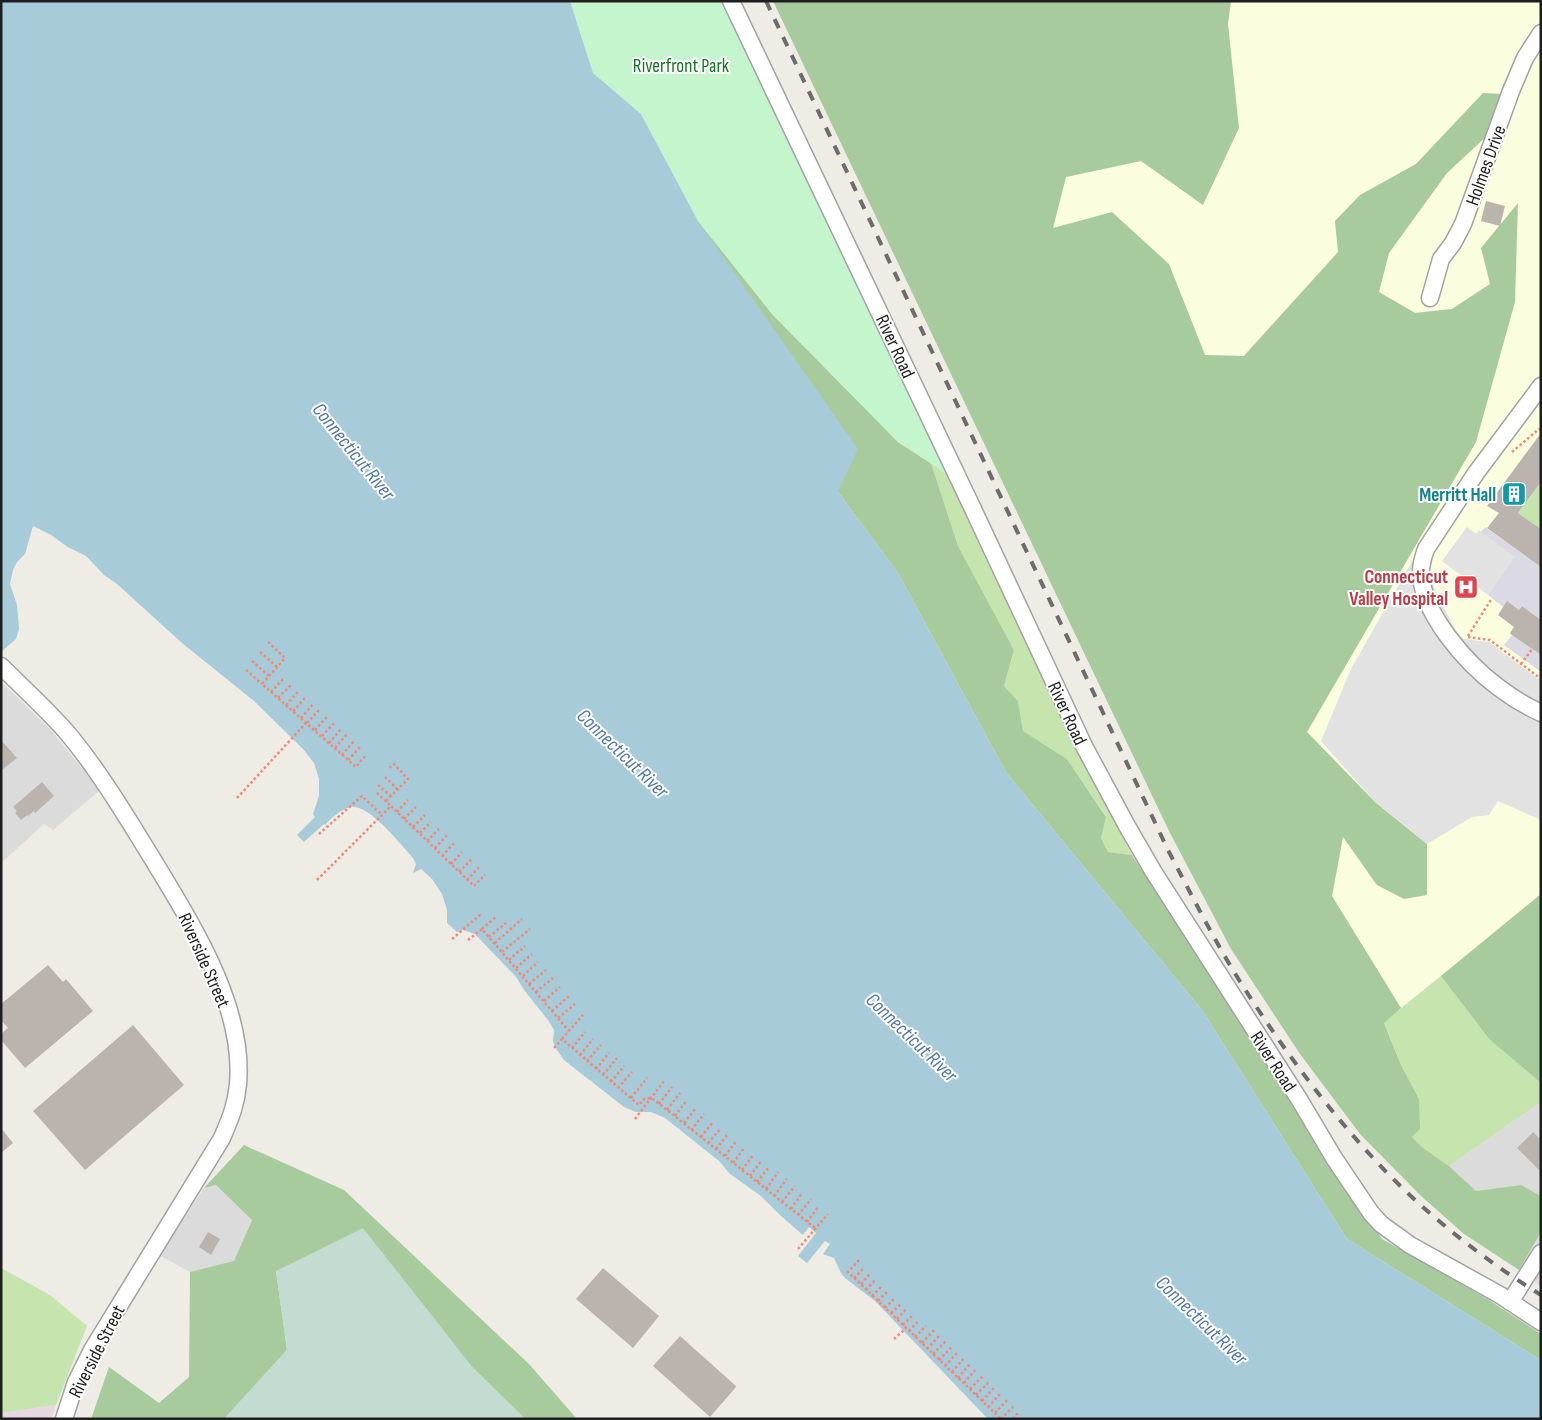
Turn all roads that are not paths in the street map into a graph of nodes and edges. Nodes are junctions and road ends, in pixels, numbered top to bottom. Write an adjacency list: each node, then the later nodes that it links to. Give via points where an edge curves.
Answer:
1 (731, 1): 8 (street, River Road, via 1084,746 1126,826 1371,1212 1381,1224 1410,1245)
2 (1541, 33): 3 (street, Holmes Drive, via 1525,58 1511,91 1463,224 1441,259)
3 (1430, 298)
4 (1541, 386): 6 (street, via 1476,472 1426,550 1421,574 1427,599 1437,619 1467,659 1497,687)
5 (1, 666): 10 (street, Riverside Street, via 68,734 94,766 172,892 225,997 237,1057 234,1110 222,1138 92,1350 76,1382)
6 (1541, 713)
7 (1541, 1253): 8 (street)
8 (1510, 1302): 9 (street, River Road)
9 (1541, 1322)
10 (64, 1419)

